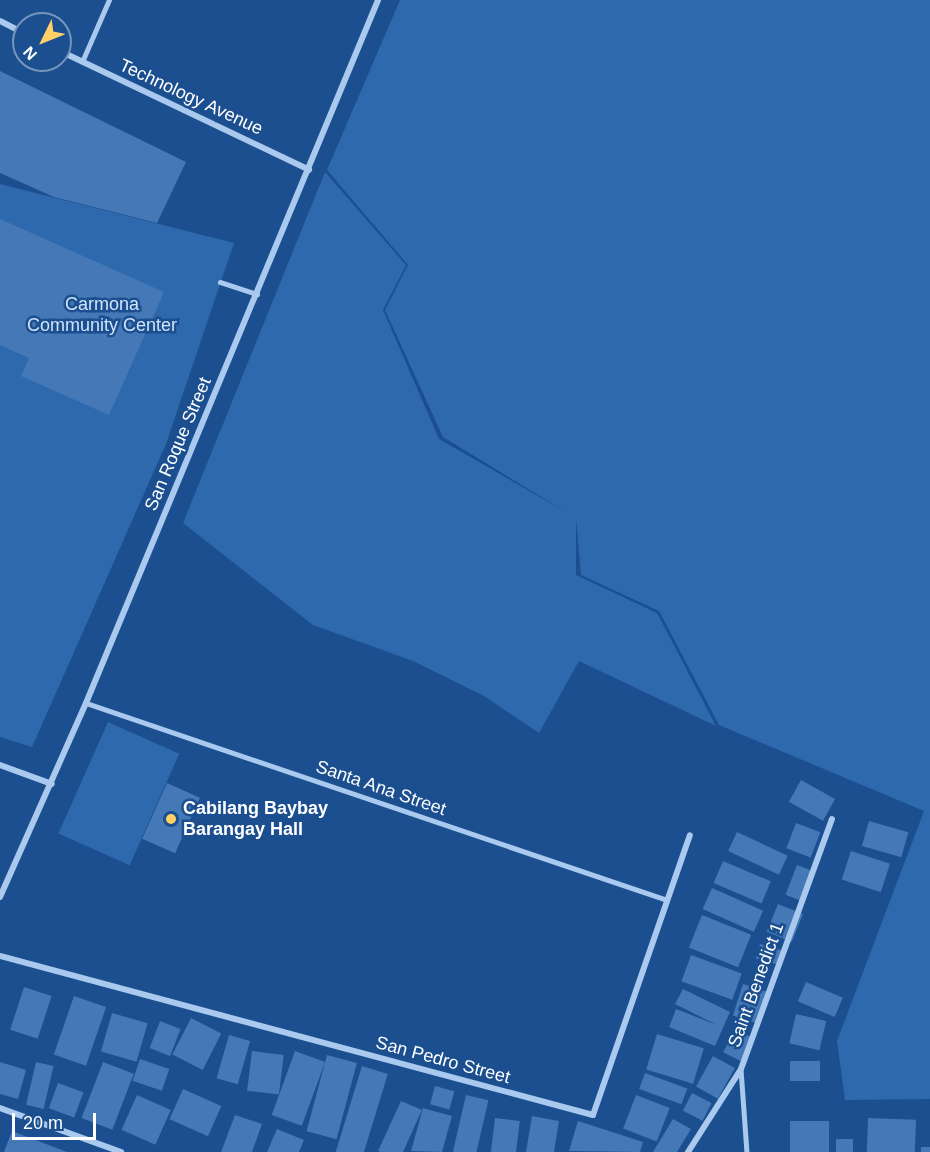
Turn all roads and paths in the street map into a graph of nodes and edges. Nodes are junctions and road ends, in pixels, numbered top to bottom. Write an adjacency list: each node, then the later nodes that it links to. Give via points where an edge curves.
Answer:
1 (109, 0): 4 (lane)
2 (378, 0): 5 (street, San Roque Street)
3 (72, 57): 4 (street, Technology Avenue)
4 (82, 62): 5 (street, Technology Avenue)
5 (309, 170): 7 (street, San Roque Street)
6 (220, 282): 7 (lane)
7 (257, 294): 8 (street, San Roque Street)
8 (86, 703): 10 (street, San Roque Street); 15 (lane, Santa Ana Street)
9 (0, 765): 10 (street)
10 (52, 784): 13 (street, San Roque Street)
11 (832, 819): 17 (street, Saint Benedict 1)
12 (690, 835): 15 (street, San Pedro Street)
13 (3, 883): 14 (street, San Roque Street)
14 (0, 897)
15 (667, 900): 16 (street, San Pedro Street, via 592,1115)
16 (0, 956)
17 (741, 1069): 20 (street, Saint Benedict 1); 21 (lane)
18 (0, 1108): 19 (street)
19 (121, 1152)
20 (688, 1152)
21 (747, 1152)

